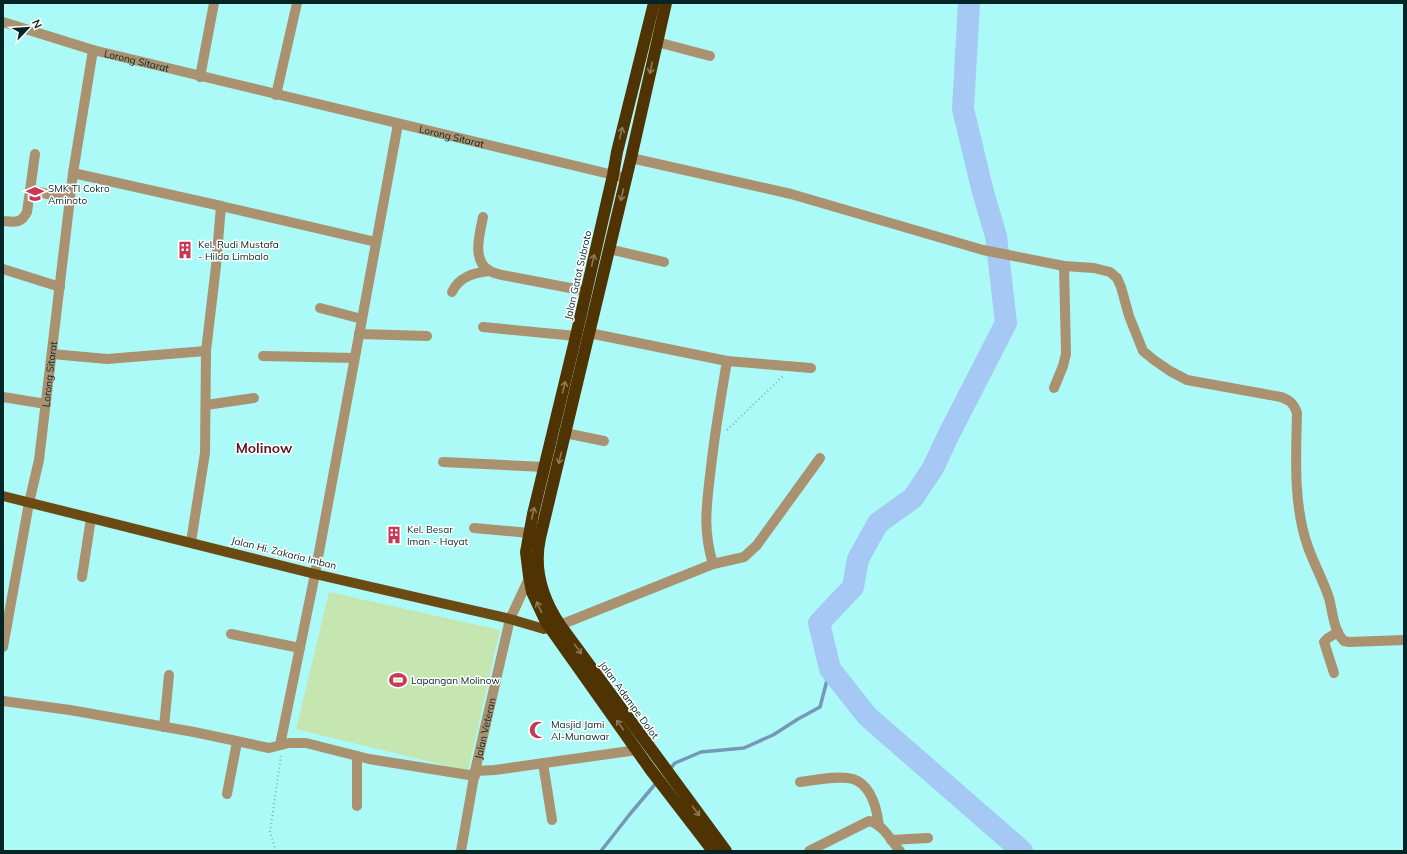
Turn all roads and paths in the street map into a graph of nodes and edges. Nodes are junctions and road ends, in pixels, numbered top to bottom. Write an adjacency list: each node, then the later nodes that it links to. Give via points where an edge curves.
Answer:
1 (214, 3): 9 (street)
2 (297, 3): 10 (street)
3 (654, 3): 15 (highway, Jalan Gatot Subroto, one-way to 3)
4 (666, 3): 6 (highway)
5 (3, 22): 7 (street)
6 (657, 42): 8 (street); 13 (highway, one-way to 13)
7 (93, 50): 9 (street, Lorong Sitarat); 14 (street, Lorong Sitarat)
8 (710, 56)
9 (200, 77): 10 (street, Lorong Sitarat)
10 (276, 95): 11 (street, Lorong Sitarat)
11 (398, 124): 15 (street, Lorong Sitarat); 22 (street)
12 (35, 154): 17 (street)
13 (631, 158): 16 (highway); 25 (street, via 791,194 983,250)
14 (73, 173): 18 (street, Lorong Sitarat); 19 (street)
15 (613, 176): 16 (street, Lorong Sitarat); 29 (highway, Jalan Gatot Subroto, one-way to 15)
16 (626, 178): 23 (highway, one-way to 23)
17 (30, 190): 18 (street); 21 (street, via 27,212 23,218 15,222)
18 (70, 199): 28 (street, Lorong Sitarat)
19 (221, 206): 22 (street); 38 (street)
20 (482, 217): 27 (street, via 478,254 481,263)
21 (3, 221)
22 (376, 242): 32 (street)
23 (609, 249): 24 (street); 34 (highway)
24 (664, 262)
25 (1064, 266): 45 (street, via 1066,354); 72 (street, via 1094,268 1110,272 1117,278 1144,351 1170,371 1187,380 1281,397 1290,400 1295,406 1295,466 1302,526 1307,546 1329,599)
26 (3, 269): 28 (street)
27 (489, 271): 29 (street); 30 (street, via 475,272 465,277 456,284)
28 (60, 287): 39 (street, Lorong Sitarat)
29 (586, 291): 37 (highway, Jalan Gatot Subroto)
30 (452, 292)
31 (320, 308): 32 (street)
32 (362, 319): 35 (street)
33 (483, 327): 37 (street)
34 (589, 333): 42 (street); 50 (highway)
35 (359, 334): 36 (street); 41 (street)
36 (427, 336)
37 (576, 336): 55 (highway, Jalan Gatot Subroto, one-way to 37)
38 (206, 350): 39 (street, via 107,359); 49 (street)
39 (52, 354): 48 (street, Lorong Sitarat)
40 (263, 356): 41 (street)
41 (354, 358): 67 (street)
42 (727, 361): 43 (street); 52 (street)
43 (794, 366): 44 (street); 52 (path)
44 (811, 368)
45 (1054, 388)
46 (3, 397): 48 (street)
47 (254, 398): 49 (street)
48 (46, 404): 59 (street, Lorong Sitarat, via 39,460)
49 (206, 406): 63 (street, via 205,453)
50 (566, 433): 51 (street); 57 (highway, one-way to 57)
51 (604, 440)
52 (714, 443): 65 (street, via 705,517)
53 (820, 458): 65 (street, via 752,551 744,557)
54 (443, 462): 55 (street)
55 (544, 467): 56 (highway, Jalan Gatot Subroto)
56 (540, 486): 57 (highway); 62 (highway, Jalan Gatot Subroto, one-way to 56)
57 (552, 488): 64 (highway)
58 (3, 496): 59 (main road, Jalan Hi. Zakaria Imban)
59 (29, 503): 60 (main road, Jalan Hi. Zakaria Imban); 75 (street, Lorong Sitarat)
60 (91, 518): 63 (main road, Jalan Hi. Zakaria Imban); 69 (street)
61 (474, 528): 62 (street)
62 (529, 533): 64 (highway, Jalan Gatot Subroto)
63 (191, 542): 67 (main road, Jalan Hi. Zakaria Imban)
64 (532, 551): 66 (highway, Jalan Adampe Dolot); 68 (highway, Jalan Adampe Dolot)
65 (714, 564): 71 (street)
66 (537, 566): 68 (street, Jalan Veteran); 71 (highway, Jalan Adampe Dolot, via 540,583)
67 (316, 574): 70 (main road, Jalan Hi. Zakaria Imban); 76 (street)
68 (529, 576): 70 (street, Jalan Veteran); 71 (highway, Jalan Adampe Dolot, one-way to 68, via 539,608)
69 (82, 577)
70 (510, 619): 71 (main road, Jalan Hi. Zakaria Imban, via 544,629); 88 (street, Jalan Veteran)
71 (556, 626): 83 (highway, Jalan Adampe Dolot, one-way to 71); 87 (highway, Jalan Adampe Dolot, one-way to 87)
72 (1338, 632): 74 (street, via 1344,641 1350,642); 77 (street, via 1324,642)
73 (231, 634): 76 (street)
74 (1404, 640)
75 (3, 647)
76 (300, 648): 82 (street)
77 (1334, 673)
78 (169, 675): 80 (street)
79 (3, 701): 80 (street)
80 (164, 727): 81 (street)
81 (237, 742): 82 (street, via 269,748); 91 (street)
82 (280, 745): 84 (street, via 306,743)
83 (637, 750): 86 (street); 87 (highway, Jalan Adampe Dolot)
84 (357, 756): 88 (street); 92 (street)
85 (281, 760): 97 (path, via 270,832)
86 (543, 763): 88 (street); 93 (street)
87 (655, 765): 90 (highway, Jalan Adampe Dolot)
88 (475, 773): 98 (street, Jalan Veteran)
89 (800, 782): 94 (street, via 843,778 854,780 864,787 873,800)
90 (668, 783): 99 (highway, Jalan Adampe Dolot); 100 (highway, Jalan Adampe Dolot, one-way to 100)
91 (227, 794)
92 (357, 806)
93 (552, 820)
94 (879, 826): 96 (street); 101 (street, via 869,821)
95 (928, 838): 96 (street)
96 (891, 840): 102 (street)
97 (276, 851)
98 (461, 851)
99 (712, 851)
100 (726, 851)
101 (809, 851)
102 (900, 851)

